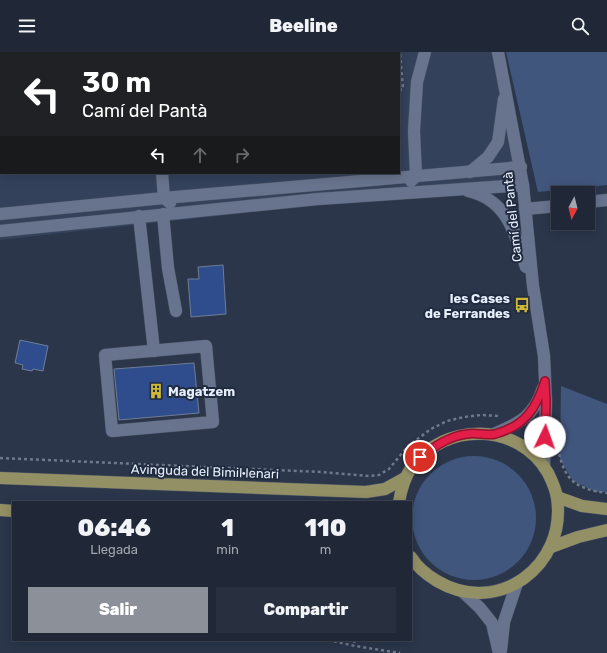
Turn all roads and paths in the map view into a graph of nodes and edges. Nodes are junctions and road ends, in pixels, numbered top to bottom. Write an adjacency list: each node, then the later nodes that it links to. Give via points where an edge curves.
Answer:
1 (400, 52): 4 (path)
2 (425, 52): 10 (street, via 417,82 414,131)
3 (498, 52): 5 (street, Camí del Pantà)
4 (400, 72): 6 (path)
5 (506, 86): 7 (street, Camí del Pantà); 8 (street, via 498,142 488,157)
6 (400, 90)
7 (521, 166): 8 (street); 11 (street, Camí del Pantà)
8 (470, 172): 10 (street)
9 (162, 174): 14 (street)
10 (416, 176): 12 (street, via 431,184); 13 (street, via 406,187); 14 (street)
11 (524, 185): 12 (street); 18 (street, Camí del Pantà)
12 (456, 190): 13 (street); 24 (street, via 471,191 485,197 509,219)
13 (388, 194): 19 (street)
14 (164, 198): 19 (street, via 174,206); 20 (street); 22 (street, via 153,209)
15 (607, 200): 16 (street)
16 (595, 201)
17 (551, 207): 18 (street)
18 (525, 210): 24 (street, Camí del Pantà)
19 (191, 211): 21 (street)
20 (0, 214)
21 (163, 214): 22 (street); 25 (street, via 168,268)
22 (139, 216): 23 (street); 26 (street)
23 (0, 231)
24 (533, 286): 27 (street, Camí del Pantà)
25 (176, 311)
26 (154, 351): 26 (street, via 206,346 213,422 112,431 105,355)
27 (545, 381): 29 (street, Camí del Pantà, via 539,400 531,413 520,422); 32 (street, Camí del Pantà)
28 (507, 415): 31 (path, via 481,415 447,421 408,446 389,469 369,476)
29 (494, 434): 32 (main road, via 511,439 522,446 538,458); 34 (main road, via 466,434 438,443 420,457)
30 (558, 446): 35 (path, via 565,471 573,481 580,487)
31 (0, 458)
32 (544, 467): 36 (main road)
33 (0, 478): 34 (main road, Avinguda del Bimil·lenari, via 366,492 385,489)
34 (405, 478): 37 (main road)
35 (607, 493)
36 (557, 497): 39 (main road, via 582,506); 42 (main road, via 558,522)
37 (398, 501)
38 (0, 510): 40 (main road)
39 (607, 510)
40 (12, 511)
41 (607, 530): 42 (main road, via 593,532)
42 (551, 547): 44 (main road, via 542,562)
43 (412, 558): 45 (main road, via 428,576 447,587)
44 (517, 583): 45 (main road, via 495,592); 50 (street, via 504,622)
45 (463, 592): 50 (street, via 492,623)
46 (332, 641): 48 (path)
47 (354, 641): 48 (path)
48 (354, 646): 49 (path)
49 (400, 653)
50 (500, 653)

